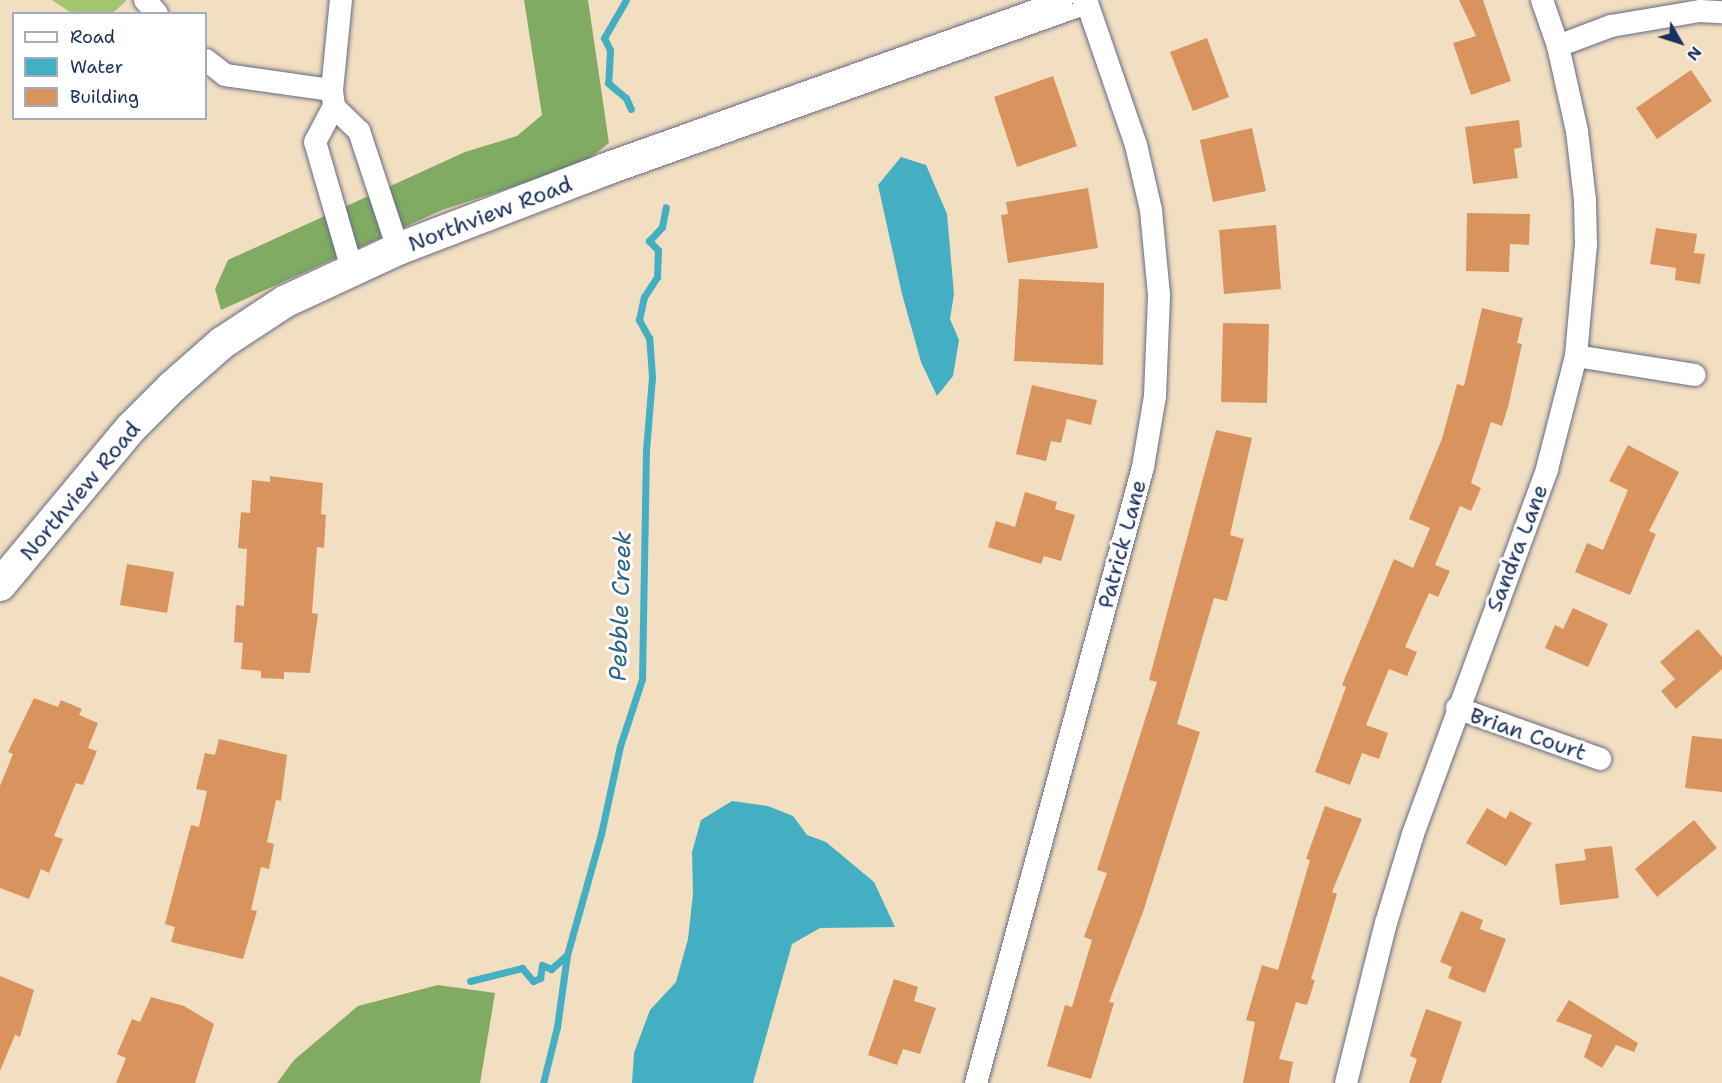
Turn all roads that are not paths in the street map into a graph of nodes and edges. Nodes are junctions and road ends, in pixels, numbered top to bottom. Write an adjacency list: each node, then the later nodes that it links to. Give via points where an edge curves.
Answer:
1 (145, 0): 6 (street)
2 (341, 0): 10 (street)
3 (1080, 0): 11 (street, Northview Road, via 606,169)
4 (1086, 0): 18 (street, Patrick Lane, via 1136,145 1151,210 1159,295 1155,396 1143,467)
5 (1542, 0): 8 (street, Sandra Lane)
6 (155, 12)
7 (1722, 12): 8 (street, via 1700,11 1611,26)
8 (1558, 46): 13 (street, Sandra Lane, via 1577,131 1585,200 1586,245)
9 (207, 61): 10 (street, via 225,75)
10 (333, 98): 11 (street, via 358,131); 12 (street, via 315,142)
11 (398, 249): 12 (street, Northview Road)
12 (352, 268): 15 (street, Northview Road, via 286,301 198,363 131,428)
13 (1576, 356): 14 (street); 16 (street, Sandra Lane, via 1547,469)
14 (1694, 375)
15 (0, 585)
16 (1456, 708): 17 (street, Brian Court); 19 (street, Sandra Lane, via 1386,923)
17 (1600, 759)
18 (976, 1083)
19 (1346, 1083)

